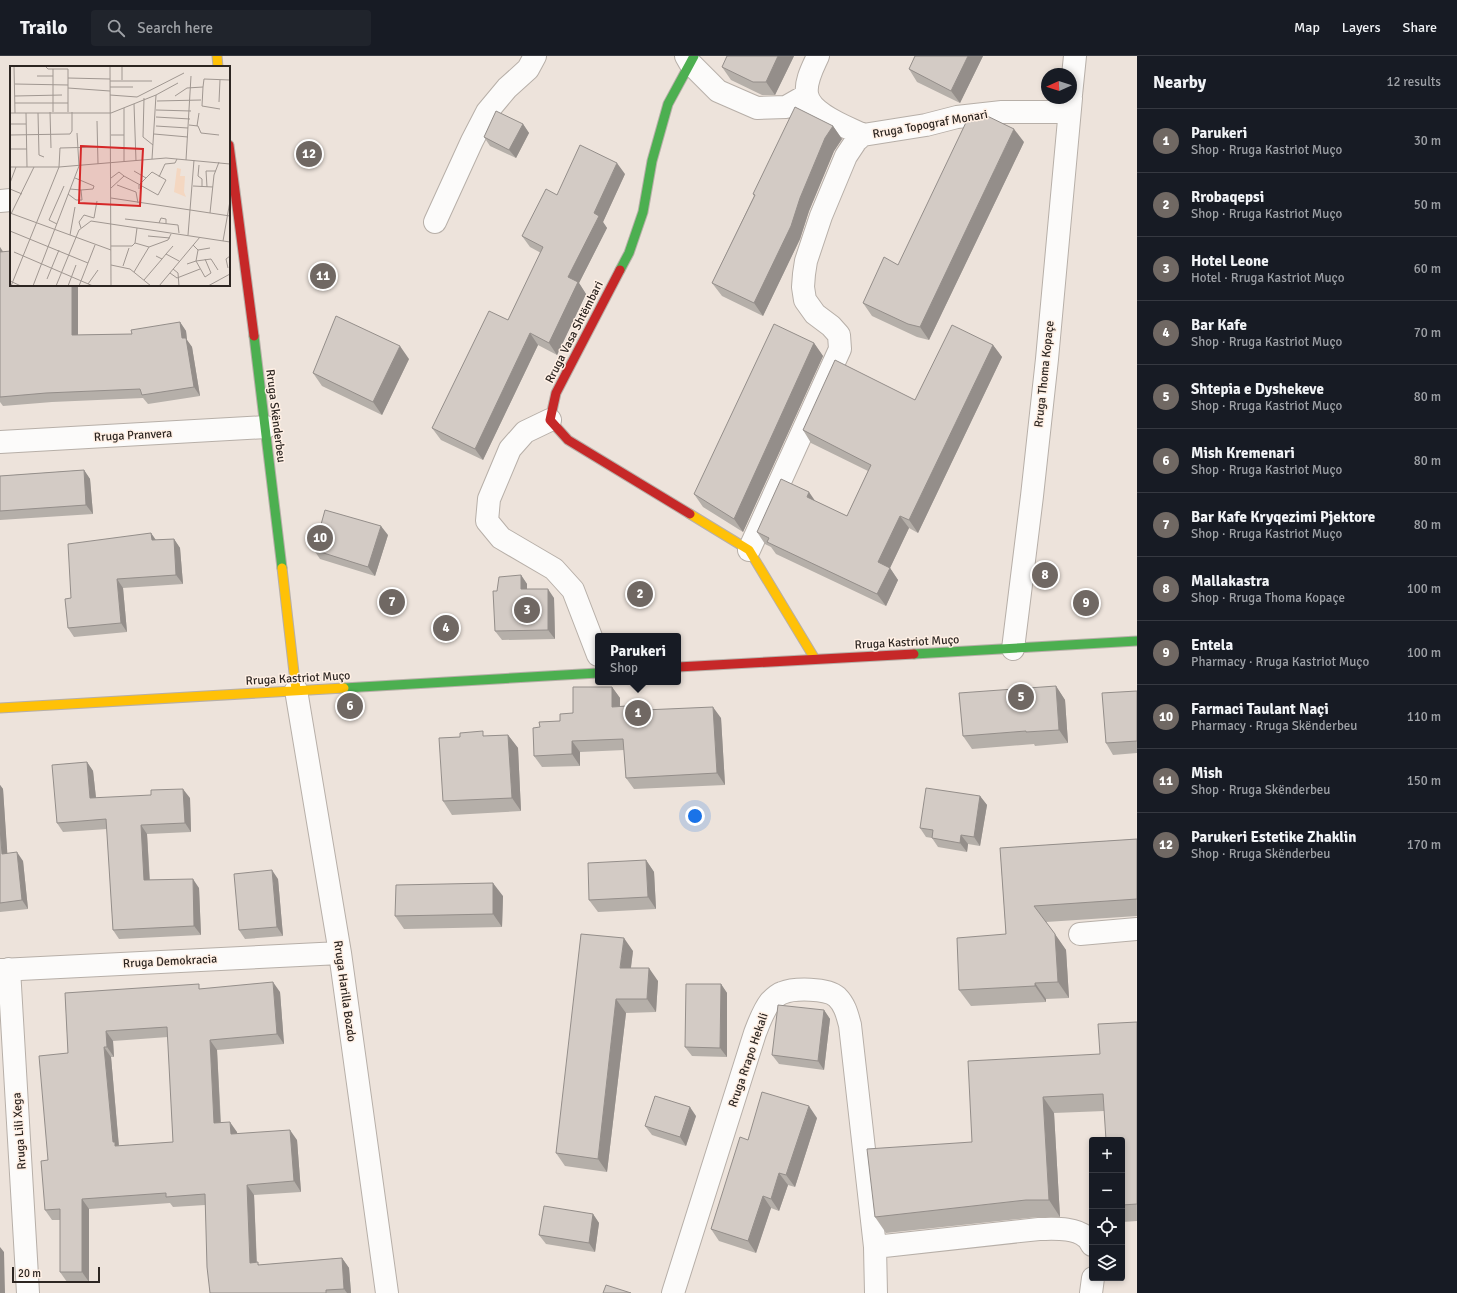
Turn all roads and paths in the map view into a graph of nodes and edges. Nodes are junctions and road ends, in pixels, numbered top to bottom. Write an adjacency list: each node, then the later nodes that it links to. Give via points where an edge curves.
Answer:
1 (217, 56): 6 (street)
2 (535, 56): 16 (street, via 528,69 506,88 487,112)
3 (818, 56): 8 (street, via 809,78)
4 (1075, 56): 7 (street, Rruga Thoma Kopaçe)
5 (690, 58): 8 (street, via 718,91 757,108 786,107); 17 (street, Rruga Vasa Shtëmbari, via 668,104 660,129 643,212 628,253 556,393)
6 (218, 66)
7 (1074, 68)
8 (807, 95): 11 (street, Rruga Topograf Monari, via 814,108 825,116)
9 (1056, 104): 11 (street, Rruga Topograf Monari, via 958,117)
10 (1070, 104): 23 (street, Rruga Thoma Kopaçe, via 1047,359)
11 (863, 135): 20 (street, Rruga Topograf Monari, via 852,145 846,156 821,216 804,274 805,300 815,314 839,335 840,349)
12 (230, 162): 13 (street, Rruga Skënderbeu)
13 (231, 178): 18 (street, Rruga Skënderbeu)
14 (10, 200): 15 (street)
15 (0, 201)
16 (435, 222)
17 (550, 420): 20 (street, via 568,440); 22 (street, via 525,432 510,449 489,499 487,521 501,538 554,569 573,590)
18 (266, 427): 19 (street, Rruga Pranvera); 27 (street, Rruga Skënderbeu)
19 (0, 442)
20 (749, 550): 24 (street)
21 (1137, 641): 23 (street, Rruga Kastriot Muço)
22 (595, 647)
23 (1013, 649): 24 (street, Rruga Kastriot Muço)
24 (815, 659): 25 (street, Rruga Kastriot Muço)
25 (681, 667)
26 (595, 673): 27 (street, Rruga Kastriot Muço)
27 (296, 690): 28 (street, Rruga Kastriot Muço); 31 (street, Rruga Harilla Bozdo)
28 (0, 708)
29 (1137, 929): 30 (street)
30 (1080, 934)
31 (340, 952): 32 (street, Rruga Demokracia); 37 (street, Rruga Harilla Bozdo)
32 (4, 969): 36 (street, Rruga Lili Xega)
33 (1089, 1240): 34 (street, via 1076,1232 1039,1229)
34 (875, 1247): 38 (street, Rruga Rrapo Hekali, via 850,1025 845,1008 836,996 821,991 783,993 770,1002 755,1033); 39 (street, Rruga Rrapo Hekali)
35 (1093, 1281): 40 (street)
36 (28, 1293)
37 (387, 1293)
38 (673, 1293)
39 (876, 1293)
40 (1091, 1293)

